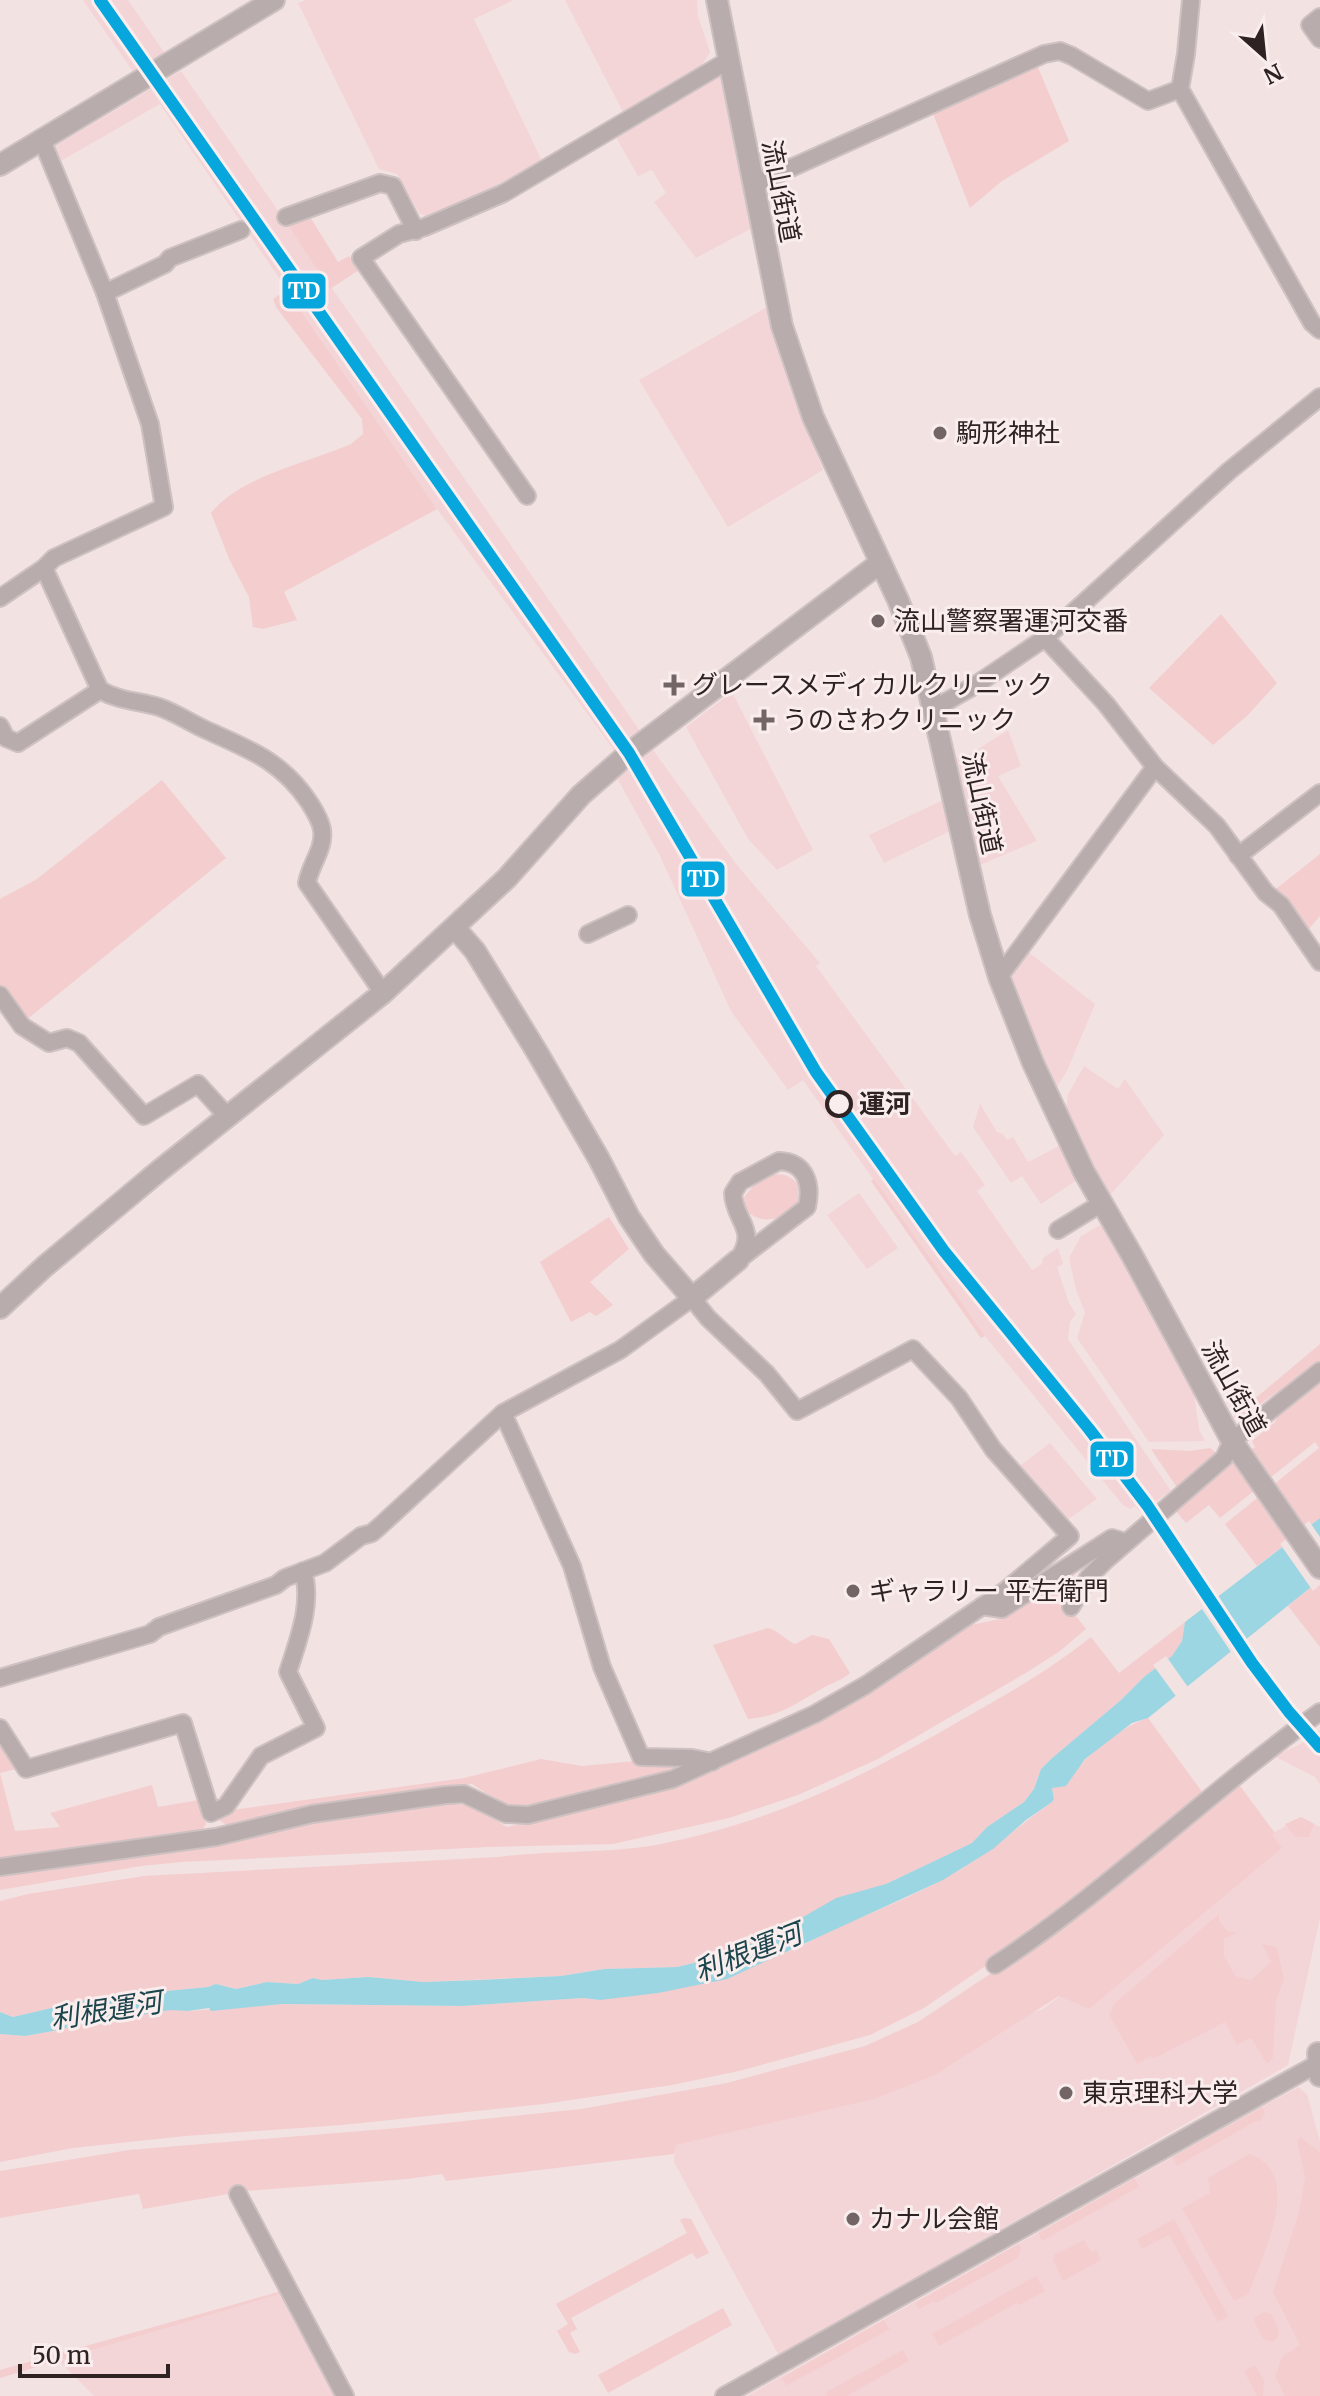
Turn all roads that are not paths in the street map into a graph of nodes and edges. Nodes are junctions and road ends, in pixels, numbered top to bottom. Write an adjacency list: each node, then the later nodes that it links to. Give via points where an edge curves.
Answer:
1 (274, 0): 8 (street)
2 (717, 0): 6 (street, 流山街道)
3 (1191, 0): 7 (street)
4 (1320, 17): 5 (street, via 1310,25)
5 (1320, 39)
6 (729, 60): 10 (street, 流山街道); 13 (street, via 504,193)
7 (1180, 89): 10 (street, via 1148,101 1072,56 1060,51 1044,54); 15 (street)
8 (41, 138): 9 (street); 14 (street)
9 (0, 165)
10 (753, 185): 18 (street, 流山街道, via 798,377)
11 (286, 217): 13 (street, via 380,183 393,186)
12 (241, 230): 14 (street, via 170,258)
13 (416, 231): 17 (street, via 399,234 361,258)
14 (105, 293): 19 (street, via 150,424 164,507 54,558)
15 (1320, 330)
16 (1320, 397): 21 (street, via 1229,471)
17 (527, 496)
18 (880, 563): 23 (street, 流山街道, via 921,657); 29 (street, via 629,753 581,795)
19 (44, 568): 20 (street); 22 (street)
20 (0, 598)
21 (1045, 638): 23 (street); 25 (street)
22 (100, 690): 24 (street, via 18,743 6,738); 33 (street, via 159,707 231,741 280,767 296,783 322,828 307,883)
23 (935, 708): 32 (street, 流山街道, via 980,915)
24 (0, 726)
25 (1155, 767): 27 (street, via 1217,826); 32 (street)
26 (1320, 793): 27 (street)
27 (1238, 856): 31 (street, via 1281,905)
28 (628, 915): 30 (street)
29 (455, 928): 33 (street); 41 (street, via 475,951 540,1057 629,1217)
30 (588, 934)
31 (1320, 962)
32 (999, 977): 36 (street, 流山街道, via 1064,1133)
33 (383, 993): 35 (street)
34 (0, 995): 35 (street, via 22,1026 49,1043 67,1038 79,1043 144,1116 198,1084)
35 (228, 1117): 42 (street)
36 (1102, 1203): 39 (street); 45 (street, 流山街道)
37 (739, 1213): 38 (street, via 760,1225); 38 (street, via 733,1193 740,1182 771,1163 790,1161 799,1166 810,1189 807,1207); 40 (street, via 747,1238)
38 (785, 1225): 40 (street)
39 (1058, 1230)
40 (738, 1260): 41 (street)
41 (692, 1298): 44 (street, via 620,1350); 49 (street, via 797,1411 913,1349 1070,1536)
42 (0, 1308)
43 (1320, 1371): 45 (street)
44 (503, 1413): 48 (street, via 372,1533); 54 (street, via 572,1566 602,1667 641,1757)
45 (1236, 1448): 46 (street); 47 (street, 流山街道)
46 (1125, 1542): 49 (street, via 1112,1538 1002,1609); 50 (street, via 1088,1578)
47 (1320, 1568)
48 (303, 1571): 51 (street, via 150,1634); 55 (street, via 307,1587 302,1627 288,1672 316,1728 261,1756 226,1806)
49 (982, 1606): 54 (street, via 842,1699)
50 (1071, 1607)
51 (0, 1678)
52 (1320, 1712): 58 (street)
53 (0, 1728): 55 (street, via 26,1769 183,1723)
54 (712, 1762): 56 (street, via 673,1779 528,1815 506,1814 464,1794 312,1814)
55 (211, 1813): 56 (street)
56 (216, 1837): 57 (street)
57 (0, 1867)
58 (995, 1965)
59 (1319, 2058): 62 (street)
60 (238, 2194): 61 (street)
61 (345, 2396)
62 (724, 2396)

